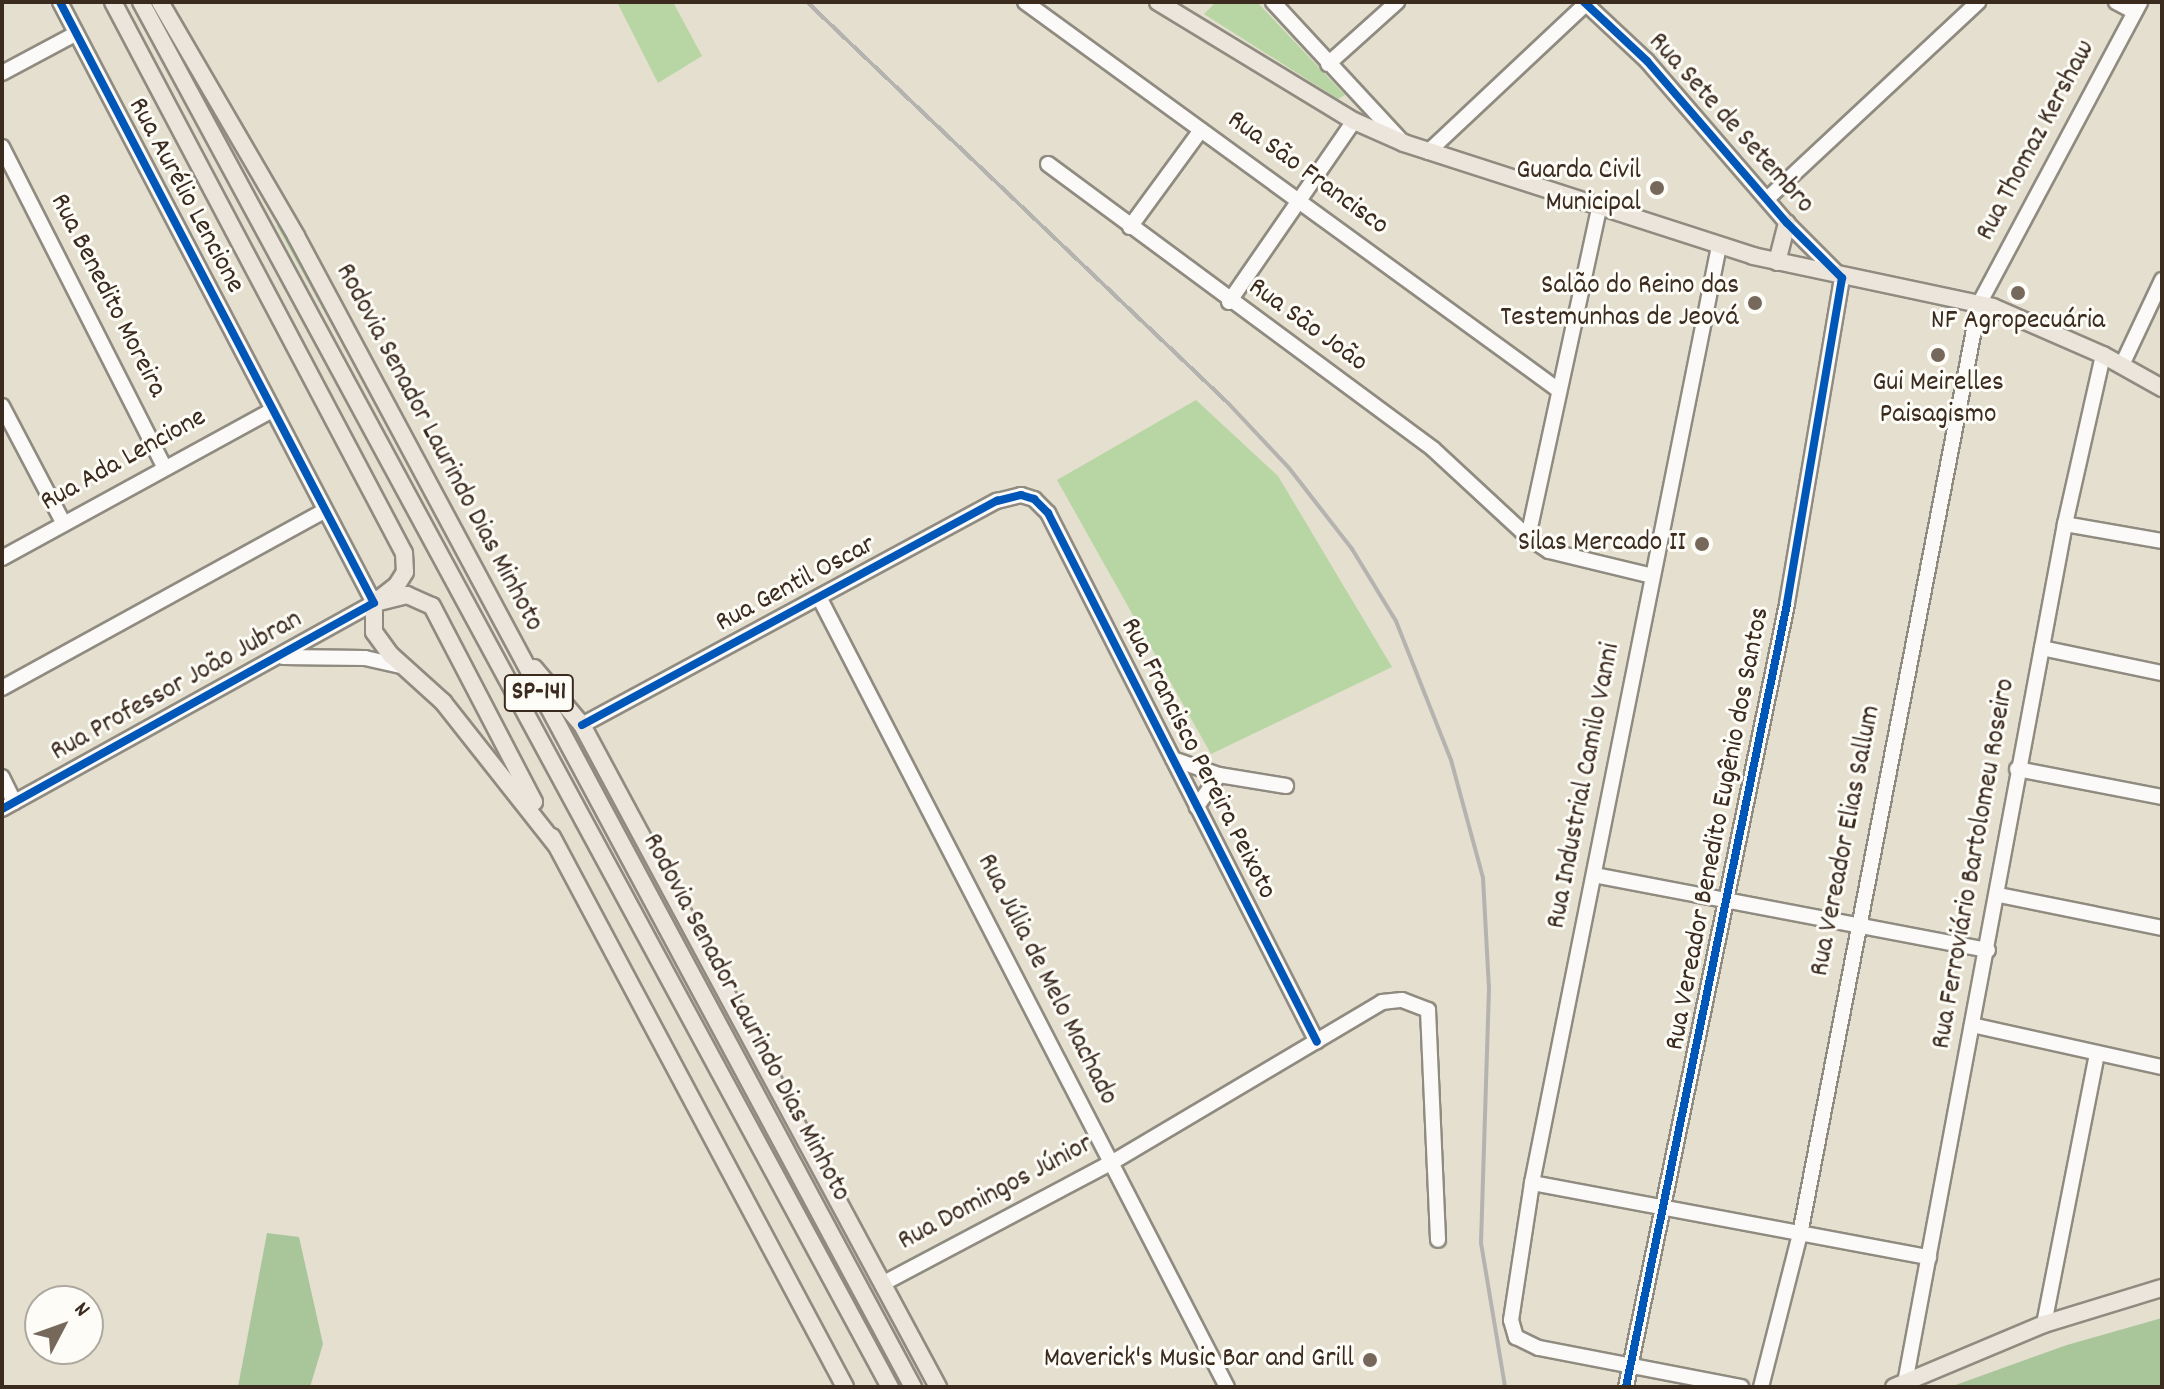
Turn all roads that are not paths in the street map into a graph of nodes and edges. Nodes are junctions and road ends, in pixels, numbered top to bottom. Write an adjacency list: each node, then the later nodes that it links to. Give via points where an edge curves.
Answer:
1 (60, 2): 14 (street, Rua Aurélio Lencione)
2 (113, 2): 50 (main road, via 404,553 405,572)
3 (141, 2): 90 (main road, Rodovia Senador Laurindo Dias Minhoto / SP-141)
4 (160, 2): 51 (main road, Rodovia Senador Laurindo Dias Minhoto / SP-141, via 296,236)
5 (1025, 2): 18 (street, Rua São Francisco)
6 (1158, 2): 12 (main road)
7 (1273, 2): 15 (street)
8 (1397, 2): 15 (street)
9 (1978, 2): 23 (street)
10 (2116, 2): 13 (street)
11 (1586, 3): 21 (street); 23 (street, Rua Sete de Setembro, via 1647,61)
12 (1181, 7): 17 (main road)
13 (2138, 7): 33 (street, Rua Thomaz Kershaw)
14 (75, 34): 16 (street); 39 (street, Rua Aurélio Lencione)
15 (1328, 64): 19 (street)
16 (2, 73)
17 (1354, 121): 19 (main road); 24 (street)
18 (1201, 130): 24 (street, Rua São Francisco); 27 (street)
19 (1404, 143): 21 (main road)
20 (2, 147): 40 (street, Rua Benedito Moreira)
21 (1428, 152): 25 (main road)
22 (1048, 164): 27 (street, Rua São João)
23 (1767, 199): 26 (street, Rua Sete de Setembro)
24 (1299, 200): 32 (street); 37 (street, Rua São Francisco)
25 (1599, 208): 28 (main road); 37 (street)
26 (1787, 223): 29 (main road); 30 (street, Rua Sete de Setembro)
27 (1130, 227): 32 (street, Rua São João)
28 (1719, 246): 29 (main road); 48 (street, Rua Industrial Camilo Vanni)
29 (1777, 262): 30 (main road)
30 (1842, 278): 33 (main road); 69 (street, Rua Vereador Benedito Eugênio dos Santos, via 1787,604)
31 (2162, 280): 35 (street)
32 (1229, 302): 45 (street, Rua São João, via 1433,449)
33 (1979, 304): 34 (main road); 70 (street, Rua Vereador Elias Sallum)
34 (2103, 355): 35 (main road); 44 (street, Rua Ferroviário Bartolomeu Roseiro)
35 (2122, 365): 36 (main road)
36 (2162, 388)
37 (1557, 389): 45 (street)
38 (2, 406): 43 (street)
39 (272, 410): 40 (street, Rua Ada Lencione); 42 (street, Rua Aurélio Lencione)
40 (165, 468): 43 (street, Rua Ada Lencione)
41 (1034, 499): 49 (street, Rua Gentil Oscar, via 1021,495 997,501); 58 (street, Rua Francisco Pereira Peixoto, via 1048,513)
42 (324, 511): 50 (street, Rua Aurélio Lencione); 56 (street)
43 (64, 524): 47 (street, Rua Ada Lencione)
44 (2065, 524): 46 (street); 52 (street, Rua Ferroviário Bartolomeu Roseiro)
45 (1528, 537): 48 (street, Rua São João, via 1549,551)
46 (2162, 541)
47 (2, 558)
48 (1652, 576): 67 (street, Rua Industrial Camilo Vanni)
49 (819, 597): 57 (street, Rua Gentil Oscar); 77 (street, Rua Júlia de Melo Machado)
50 (374, 603): 53 (street, Rua Professor João Jubran); 54 (main road, SP-141, via 374,632); 66 (main road, SP-141, via 407,595 432,606)
51 (507, 632): 57 (main road); 91 (main road, Rodovia Senador Laurindo Dias Minhoto / SP-141)
52 (2042, 648): 55 (street); 59 (street, Rua Ferroviário Bartolomeu Roseiro)
53 (275, 658): 54 (street, via 351,657); 64 (street, Rua Professor João Jubran)
54 (407, 667): 66 (main road, SP-141, via 443,702)
55 (2162, 673)
56 (2, 688)
57 (582, 725): 83 (main road, SP-141)
58 (1173, 759): 60 (street); 65 (street, Rua Francisco Pereira Peixoto)
59 (2017, 769): 63 (street); 68 (street, Rua Ferroviário Bartolomeu Roseiro)
60 (1219, 775): 62 (street); 65 (street)
61 (2, 777): 64 (street)
62 (1286, 786)
63 (2162, 797)
64 (8, 805)
65 (1197, 807): 74 (street, Rua Francisco Pereira Peixoto)
66 (556, 845): 89 (main road, SP-141)
67 (1594, 875): 69 (street); 78 (street, Rua Industrial Camilo Vanni)
68 (1999, 895): 71 (street); 72 (street, Rua Ferroviário Bartolomeu Roseiro)
69 (1728, 899): 70 (street); 79 (street, Rua Vereador Benedito Eugênio dos Santos)
70 (1858, 924): 72 (street); 80 (street, Rua Vereador Elias Sallum)
71 (2162, 928)
72 (1988, 950): 73 (street, Rua Ferroviário Bartolomeu Roseiro)
73 (1972, 1025): 75 (street); 82 (street, Rua Ferroviário Bartolomeu Roseiro)
74 (1317, 1042): 77 (street, Rua Domingos Júnior); 81 (street, Rua Domingos Júnior, via 1382,1002 1402,1000 1428,1010)
75 (2097, 1055): 76 (street); 85 (street)
76 (2162, 1067)
77 (1111, 1163): 83 (street, Rua Domingos Júnior); 93 (street, Rua Júlia de Melo Machado)
78 (1532, 1183): 79 (street); 86 (street, Rua Industrial Camilo Vanni, via 1511,1320 1516,1337 1539,1348)
79 (1665, 1210): 80 (street); 86 (street, Rua Vereador Benedito Eugênio dos Santos)
80 (1800, 1234): 82 (street); 97 (street, Rua Vereador Elias Sallum)
81 (1438, 1240)
82 (1929, 1257): 88 (street, Rua Ferroviário Bartolomeu Roseiro)
83 (882, 1284): 92 (main road, SP-141)
84 (2162, 1288): 85 (main road)
85 (2044, 1324): 88 (main road)
86 (1634, 1369): 87 (street); 94 (street, Rua Vereador Benedito Eugênio dos Santos)
87 (1692, 1376): 95 (street); 96 (street)
88 (1900, 1385)
89 (845, 1387)
90 (890, 1387)
91 (913, 1387)
92 (938, 1387)
93 (1227, 1387)
94 (1626, 1387)
95 (1707, 1387)
96 (1741, 1387)
97 (1761, 1387)

